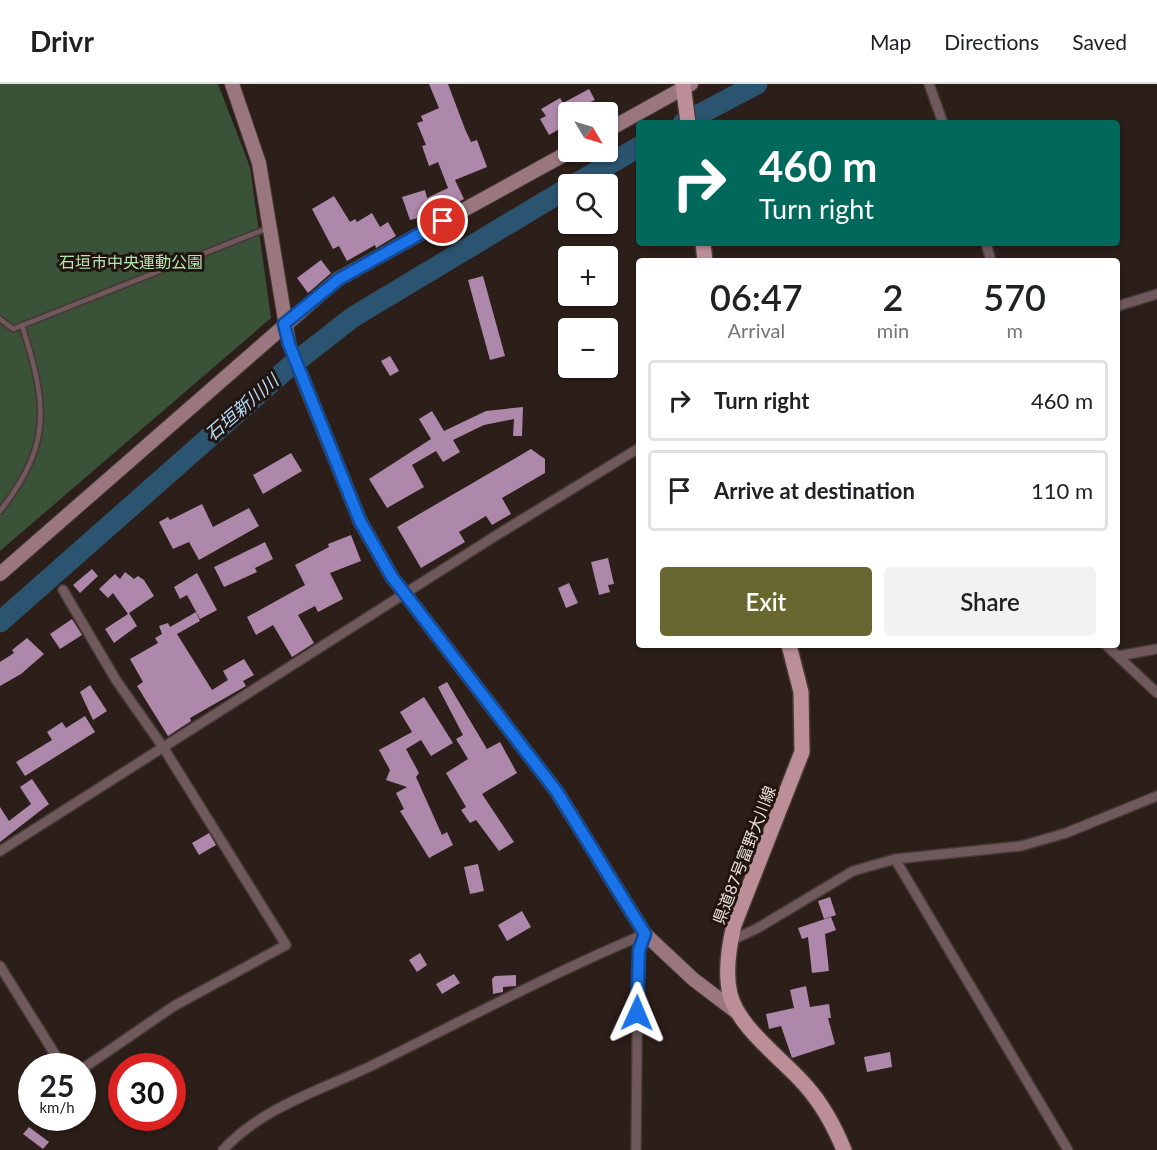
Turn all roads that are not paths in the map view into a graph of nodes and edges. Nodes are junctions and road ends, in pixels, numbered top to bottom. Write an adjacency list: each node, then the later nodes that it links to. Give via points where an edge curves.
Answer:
1 (232, 84): 8 (street, via 259,163)
2 (928, 84): 5 (street)
3 (686, 85): 4 (main road); 6 (street)
4 (687, 120)
5 (943, 120)
6 (618, 124)
7 (558, 158): 12 (street, via 339,279)
8 (268, 228): 12 (street); 13 (lane)
9 (1157, 294): 10 (street)
10 (1120, 305)
11 (0, 319): 13 (lane, via 13,330)
12 (284, 324): 14 (street); 18 (street)
13 (22, 325): 17 (lane, via 42,400 41,427 22,480)
14 (289, 344): 15 (street)
15 (300, 372): 20 (street, via 360,521)
16 (636, 450): 20 (street)
17 (0, 510)
18 (0, 574)
19 (63, 590): 26 (street, via 116,680)
20 (406, 595): 26 (street); 30 (street, via 557,792)
21 (790, 648): 31 (main road, 県道87号富野大川線, via 801,692 802,752)
22 (1109, 648): 24 (street)
23 (1157, 649): 24 (street)
24 (1118, 656): 25 (street)
25 (1157, 693)
26 (163, 747): 28 (street); 35 (street, via 286,945 174,1006)
27 (1157, 796): 29 (street, via 1066,833 1021,846)
28 (0, 851)
29 (895, 859): 31 (street, via 853,871 758,928); 39 (street)
30 (645, 934): 33 (street); 36 (street, via 568,967 266,1115); 37 (street, via 639,950)
31 (730, 940): 33 (main road, 県道87号富野大川線, via 728,979)
32 (0, 966): 34 (street)
33 (739, 1015): 38 (main road, 県道87号富野大川線, via 808,1087)
34 (54, 1053)
35 (96, 1059)
36 (223, 1150)
37 (636, 1150)
38 (844, 1150)
39 (1068, 1150)

